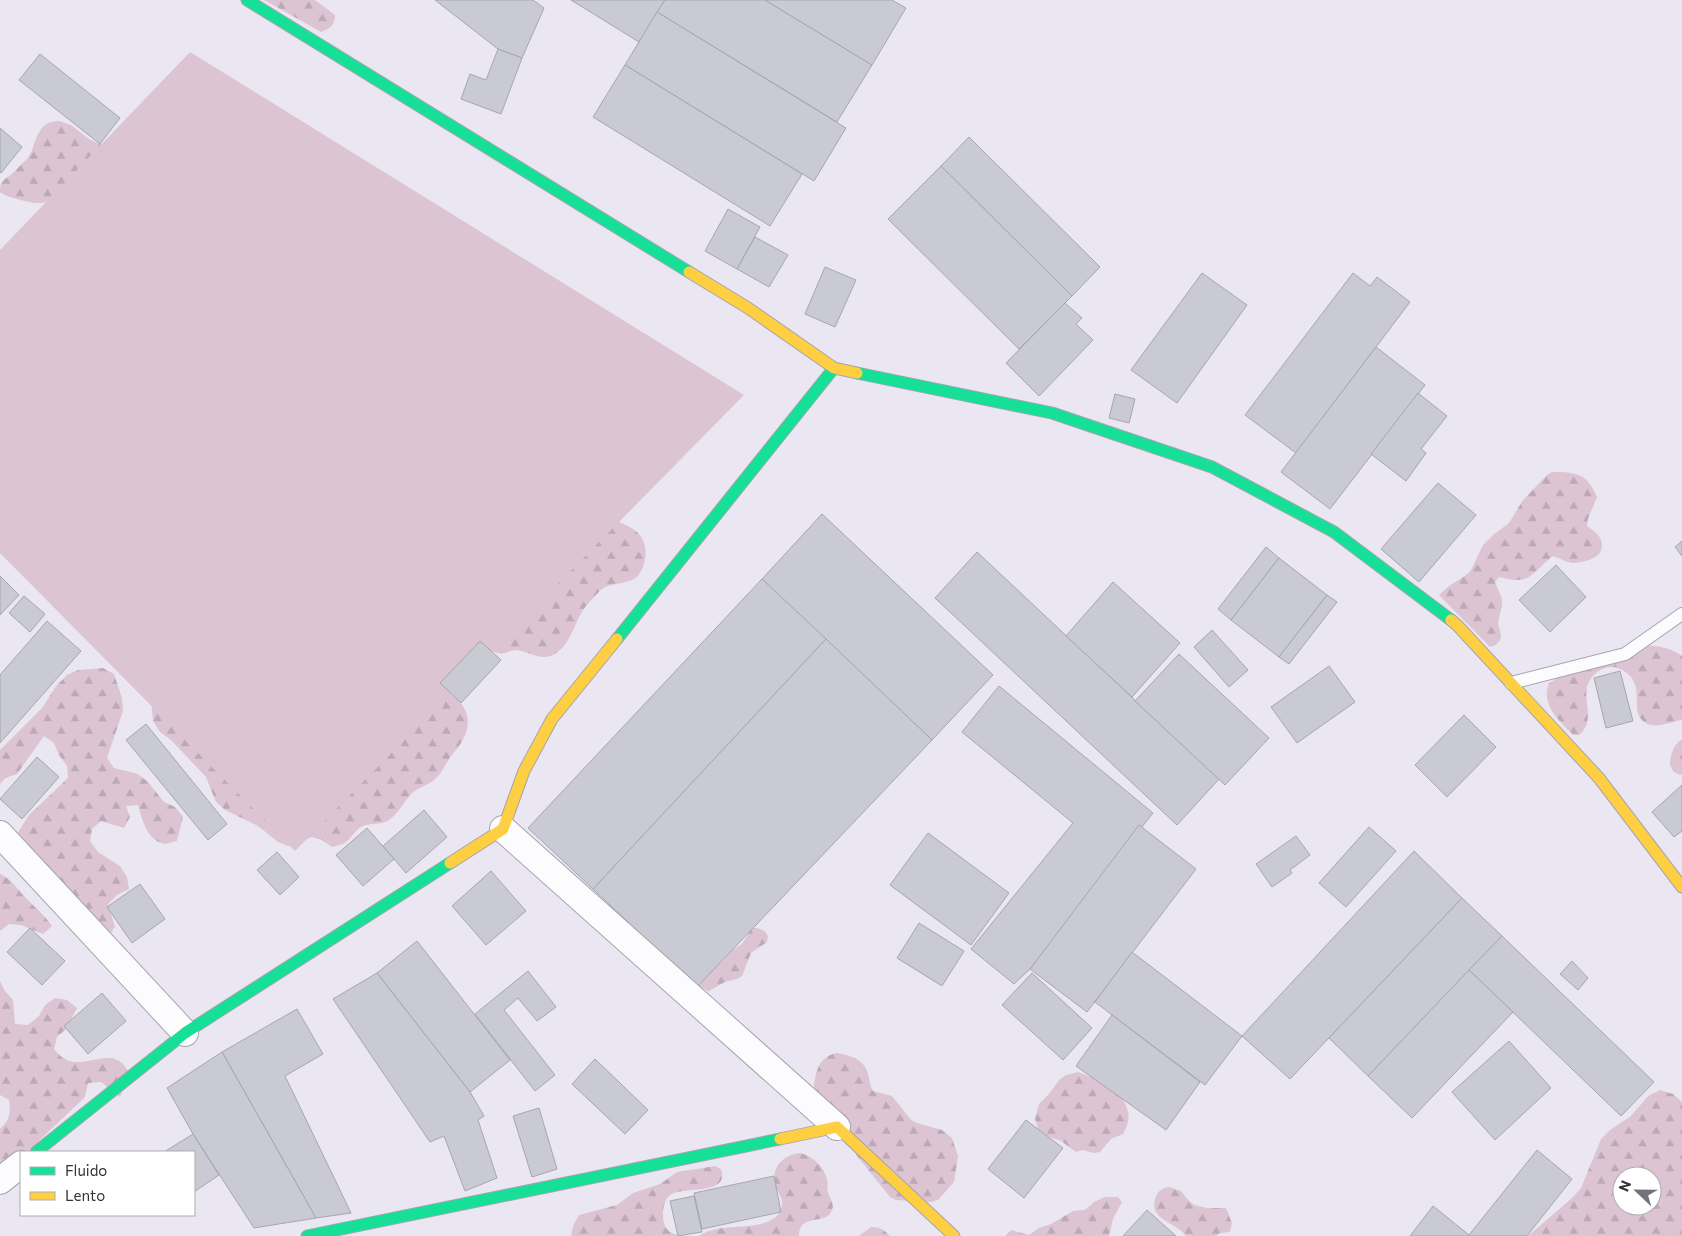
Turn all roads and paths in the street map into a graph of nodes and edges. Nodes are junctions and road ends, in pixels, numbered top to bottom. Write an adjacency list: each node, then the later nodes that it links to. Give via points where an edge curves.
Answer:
1 (247, 0): 2 (street, via 748,308)
2 (834, 368): 4 (street, via 1052,413 1212,467 1334,532 1457,625); 5 (street, via 552,719 524,771)
3 (1682, 614): 4 (lane, via 1625,654)
4 (1511, 683): 7 (street, via 1599,778)
5 (503, 829): 8 (street); 9 (street)
6 (0, 834): 8 (street)
7 (1682, 887)
8 (185, 1033): 10 (street)
9 (837, 1127): 13 (street); 14 (street)
10 (37, 1151)
11 (20, 1165): 12 (street)
12 (0, 1181)
13 (307, 1236)
14 (954, 1236)

